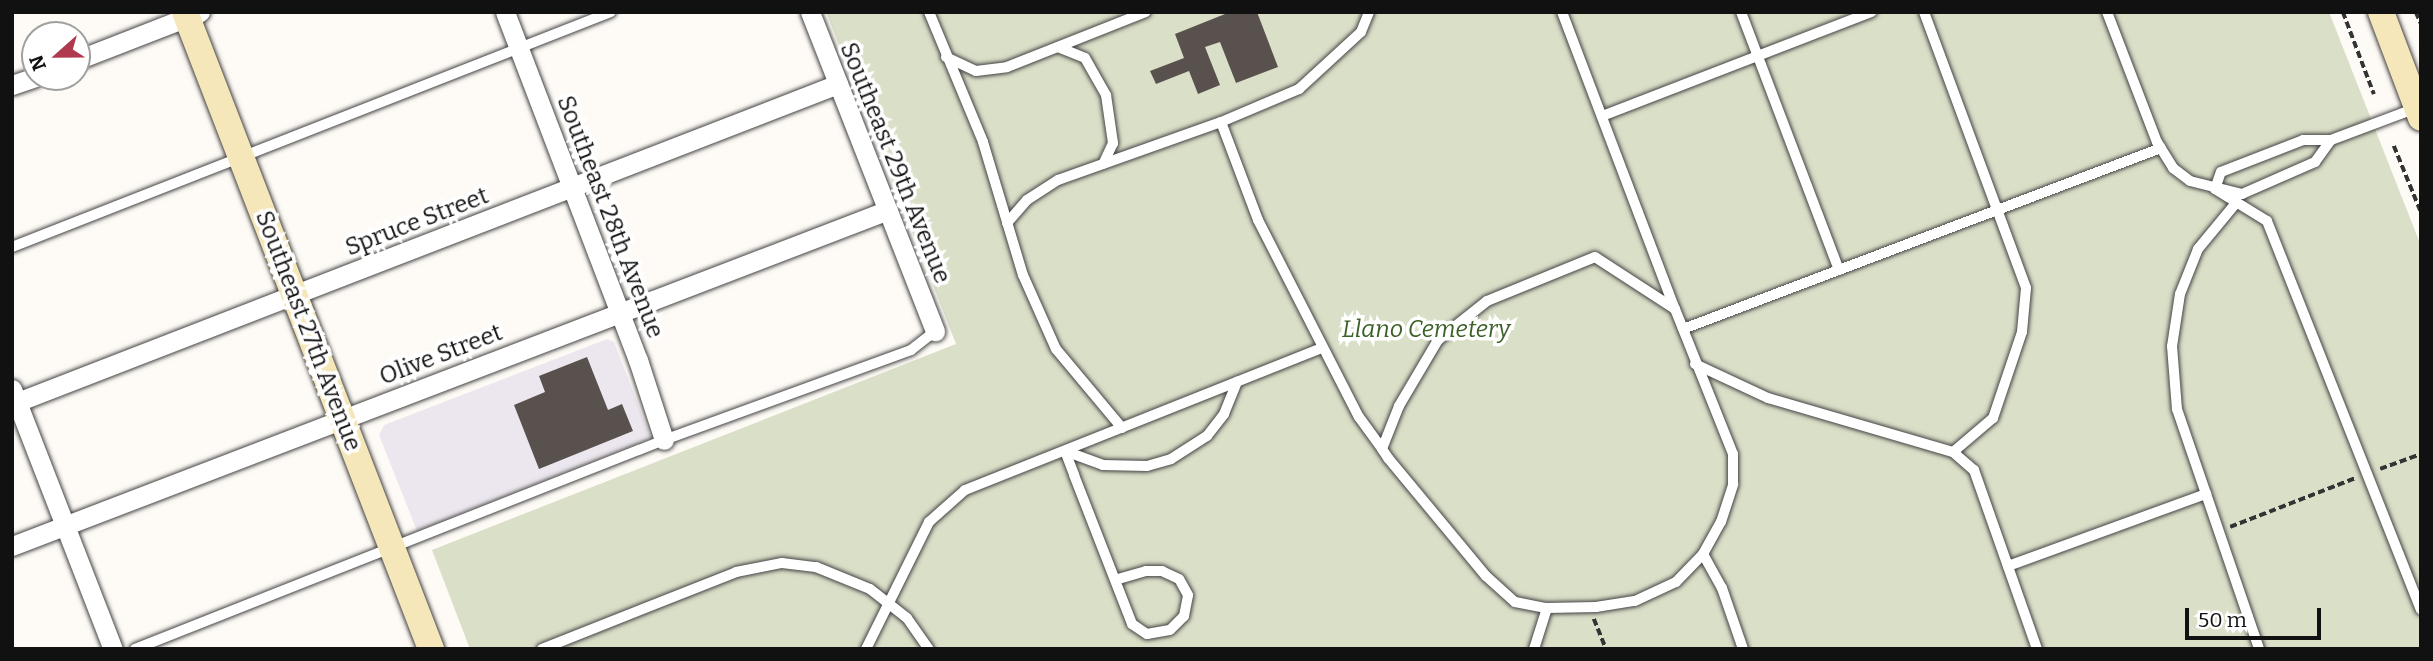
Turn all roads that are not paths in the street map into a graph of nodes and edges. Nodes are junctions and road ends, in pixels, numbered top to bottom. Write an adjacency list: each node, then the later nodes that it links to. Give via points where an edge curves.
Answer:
1 (505, 12): 14 (street, Southeast 28th Avenue)
2 (611, 12): 14 (lane)
3 (810, 12): 19 (street, Southeast 29th Avenue)
4 (929, 12): 18 (lane)
5 (1146, 12): 15 (lane)
6 (1369, 12): 22 (lane, via 1361,32 1299,89)
7 (1562, 12): 20 (lane)
8 (1741, 12): 17 (lane)
9 (1872, 12): 17 (lane)
10 (1924, 12): 30 (lane)
11 (2107, 12): 24 (lane)
12 (2381, 12): 21 (main road)
13 (191, 14): 16 (street); 25 (main road, Southeast 27th Avenue)
14 (519, 47): 25 (lane); 27 (street, Southeast 28th Avenue)
15 (1058, 47): 18 (lane, via 1007,66 976,71); 26 (lane, via 1086,58 1106,95 1113,143)
16 (91, 54)
17 (1758, 56): 20 (lane); 34 (lane)
18 (946, 57): 32 (lane, via 983,142)
19 (838, 84): 27 (street, Spruce Street); 31 (street, Southeast 29th Avenue)
20 (1602, 116): 36 (lane)
21 (2419, 117): 23 (lane)
22 (1221, 122): 26 (lane); 40 (lane, via 1258,220)
23 (2331, 140): 28 (lane, via 2303,140 2221,172); 28 (lane, via 2315,162 2242,194)
24 (2161, 148): 28 (lane, via 2173,169); 30 (lane)
25 (242, 159): 33 (lane); 35 (main road, Southeast 27th Avenue)
26 (1104, 164): 32 (lane, via 1058,180 1027,200)
27 (573, 188): 35 (street, Spruce Street); 37 (street, Southeast 28th Avenue)
28 (2215, 189): 29 (lane)
29 (2236, 203): 50 (lane, via 2198,249 2180,294 2172,346 2177,409); 59 (lane, via 2267,221)
30 (1999, 209): 34 (lane); 49 (lane, via 2026,288 2022,332 1993,418)
31 (888, 210): 37 (street, Olive Street); 39 (street, Southeast 29th Avenue)
32 (1007, 223): 45 (lane, via 1023,275 1056,349)
33 (12, 247)
34 (1839, 270): 38 (lane)
35 (295, 296): 43 (street, Spruce Street); 44 (main road, Southeast 27th Avenue)
36 (1675, 309): 38 (lane); 47 (lane, via 1595,257 1488,300 1438,340 1399,406)
37 (620, 313): 44 (street, Olive Street); 46 (street, Southeast 28th Avenue)
38 (1683, 329): 41 (lane)
39 (935, 331): 46 (lane, via 911,349)
40 (1322, 348): 42 (lane); 47 (lane)
41 (1695, 364): 49 (lane, via 1768,398); 54 (lane, via 1732,454 1732,484 1721,522)
42 (1237, 382): 45 (lane); 48 (lane, via 1224,414 1207,436 1171,459 1147,466 1103,465)
43 (14, 398): 51 (street)
44 (342, 419): 51 (street, Olive Street); 53 (main road, Southeast 27th Avenue)
45 (1122, 428): 48 (lane)
46 (664, 440): 53 (lane)
47 (1382, 449): 58 (lane, via 1486,576 1515,602)
48 (1065, 450): 56 (lane); 57 (lane, via 965,490 929,522)
49 (1953, 452): 55 (lane, via 1974,470)
50 (2206, 494): 55 (lane); 69 (lane)
51 (65, 526): 52 (street, Olive Street); 60 (street)
52 (12, 546)
53 (392, 547): 61 (lane); 62 (main road, Southeast 27th Avenue)
54 (1703, 554): 58 (lane, via 1676,582 1635,601); 67 (lane, via 1722,588)
55 (2008, 566): 68 (lane)
56 (1115, 580): 56 (lane, via 1132,624 1147,634 1170,630 1185,616 1188,595 1179,579 1161,571 1146,571)
57 (889, 605): 63 (lane, via 870,589 816,567 757,565); 64 (lane); 65 (lane, via 907,618)
58 (1547, 608): 66 (lane)
59 (2421, 610)
60 (113, 649)
61 (135, 649)
62 (432, 649)
63 (542, 649)
64 (866, 649)
65 (929, 649)
66 (1534, 649)
67 (1743, 649)
68 (2037, 649)
69 (2259, 649)

